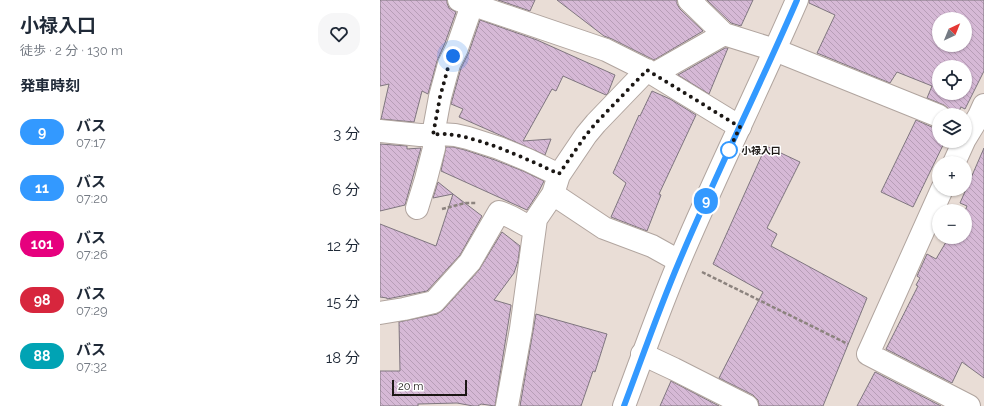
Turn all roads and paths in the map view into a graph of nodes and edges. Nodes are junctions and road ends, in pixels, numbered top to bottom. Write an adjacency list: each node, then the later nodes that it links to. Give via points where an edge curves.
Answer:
1 (689, 0): 4 (street)
2 (797, 0): 5 (street)
3 (465, 2): 6 (street, via 606,50); 12 (street, via 457,48 449,64)
4 (724, 34): 5 (street); 6 (street)
5 (775, 50): 8 (street); 9 (street)
6 (650, 72): 9 (street); 13 (street, via 596,123)
7 (984, 105): 10 (street)
8 (932, 113)
9 (740, 127): 18 (street)
10 (972, 130)
11 (380, 131): 12 (street)
12 (433, 135): 13 (street, via 468,138 513,154); 15 (street, via 434,148)
13 (556, 184): 17 (street, via 536,219); 18 (street, via 604,228 652,246)
14 (939, 196): 21 (street)
15 (417, 208): 16 (path, via 422,211 434,211 465,203 477,203)
16 (499, 212): 17 (street); 19 (street, via 470,262 434,302)
17 (534, 229): 22 (street)
18 (679, 261): 20 (street); 21 (path)
19 (380, 313)
20 (642, 354): 23 (street); 24 (street)
21 (868, 354): 25 (street)
22 (507, 406)
23 (624, 406)
24 (747, 406)
25 (969, 406)

